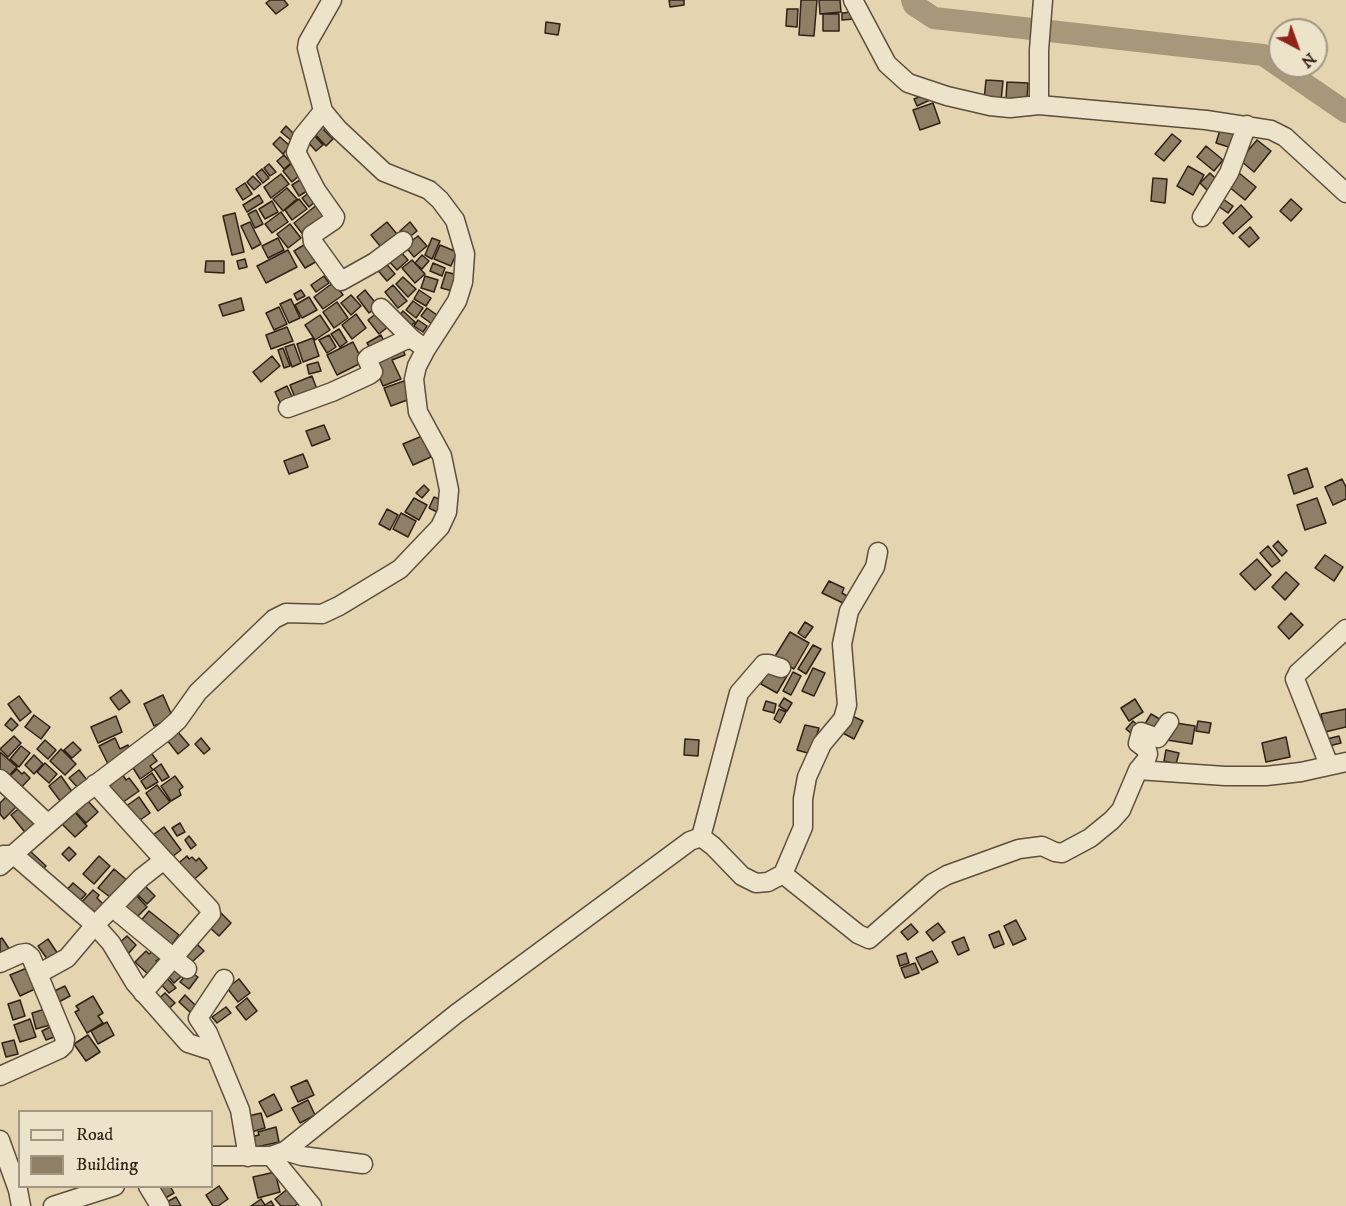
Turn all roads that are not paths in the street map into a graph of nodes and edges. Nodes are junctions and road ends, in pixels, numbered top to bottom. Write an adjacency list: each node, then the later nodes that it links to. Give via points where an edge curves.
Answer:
1 (332, 0): 5 (street, via 307,48)
2 (853, 0): 4 (street, via 887,64 908,83 990,106)
3 (1043, 3): 4 (street)
4 (1039, 105): 6 (street)
5 (323, 111): 9 (street, via 302,137 296,152 335,217 312,235 312,242 341,281); 11 (street, via 384,171 429,190 455,220 465,254 463,282 457,301)
6 (1247, 125): 7 (street, via 1285,137); 8 (street, via 1227,178)
7 (1346, 193)
8 (1202, 217)
9 (403, 241)
10 (381, 308): 11 (street)
11 (419, 344): 12 (street, via 405,340 369,357 373,372 369,375); 20 (street, via 415,386 418,412 442,456 449,490 447,512 440,527 400,569 339,606 322,614 286,613 274,619 204,686 178,720)
12 (288, 408)
13 (878, 552): 25 (street, via 875,567 849,611 842,644 847,705 843,719 822,744 807,777 803,827)
14 (1346, 629): 17 (street, via 1295,679)
15 (782, 668): 22 (street, via 764,664 739,693)
16 (1169, 722): 18 (street, via 1158,738 1141,732 1138,743 1148,754)
17 (1337, 764): 18 (street, via 1266,777)
18 (1138, 771): 25 (street, via 1121,810 1090,838 1062,853 1042,846 1019,849 948,875 933,883 869,939)
19 (0, 779): 21 (street)
20 (95, 784): 21 (street); 24 (street)
21 (48, 824): 23 (street)
22 (701, 837): 25 (street, via 742,876 756,883); 36 (street, via 660,862 456,1014)
23 (5, 859): 27 (street)
24 (164, 860): 26 (street); 29 (street, via 211,914)
25 (783, 874)
26 (113, 908): 27 (street); 29 (street)
27 (95, 925): 30 (street, via 67,958); 32 (street)
28 (0, 963): 30 (street, via 26,953)
29 (180, 963): 32 (street)
30 (38, 974): 34 (street, via 65,1039 64,1045)
31 (224, 979): 33 (street, via 198,1018)
32 (143, 993): 33 (street, via 188,1043)
33 (216, 1052): 38 (street, via 240,1110)
34 (0, 1076)
35 (0, 1140): 43 (street)
36 (278, 1153): 38 (street); 39 (street); 42 (street)
37 (213, 1156): 38 (street)
38 (248, 1157)
39 (363, 1164)
40 (109, 1188): 44 (street)
41 (149, 1188): 45 (street)
42 (310, 1205)
43 (21, 1206)
44 (53, 1206)
45 (159, 1206)

